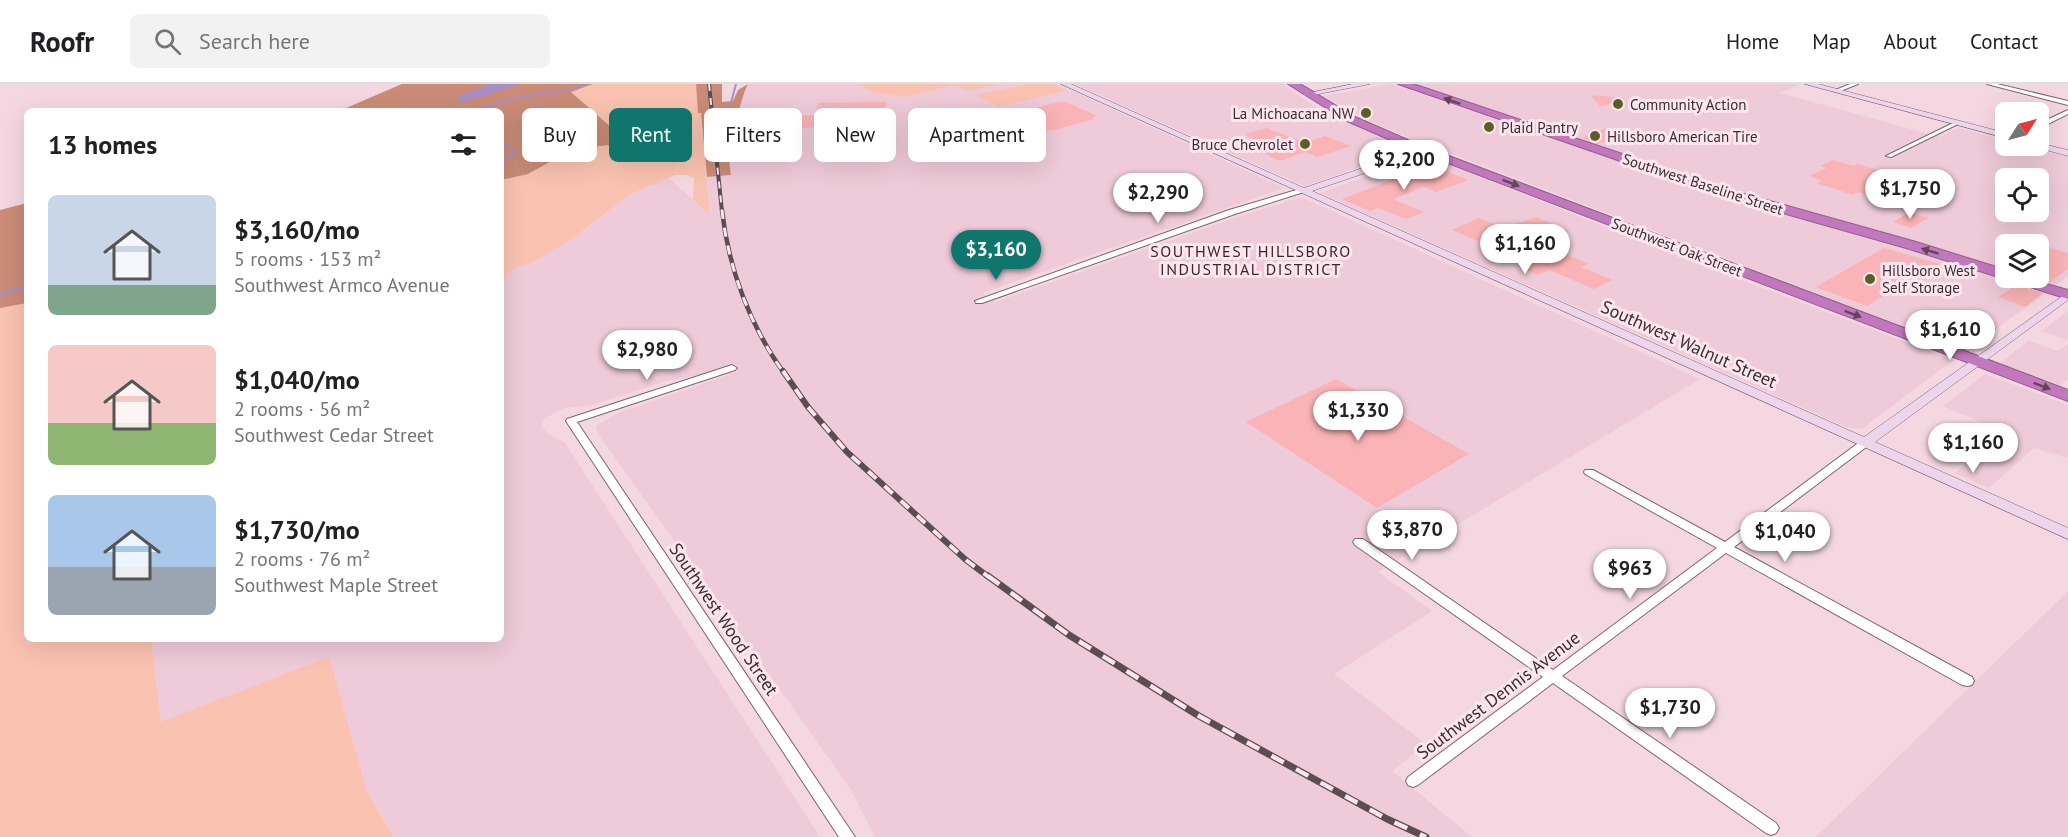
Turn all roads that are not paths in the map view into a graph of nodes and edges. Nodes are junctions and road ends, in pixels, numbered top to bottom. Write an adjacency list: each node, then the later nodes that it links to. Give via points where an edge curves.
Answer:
1 (1065, 84): 19 (street, Southwest Walnut Street)
2 (1293, 84): 9 (highway, Southwest Oak Street)
3 (1366, 84): 9 (street)
4 (1403, 84): 20 (highway, Southwest Baseline Street, one-way to 4, via 1723,192)
5 (1809, 84): 8 (street)
6 (1855, 84): 8 (street)
7 (1990, 84): 10 (street)
8 (1836, 91): 13 (street)
9 (1308, 94): 16 (highway, Southwest Oak Street, via 1351,119)
10 (2068, 103)
11 (2068, 112): 12 (street)
12 (2049, 122)
13 (1957, 123): 14 (street); 18 (street)
14 (1995, 133)
15 (2049, 148): 17 (street)
16 (1424, 150): 19 (street); 24 (highway, Southwest Oak Street, one-way to 24)
17 (2068, 153)
18 (1889, 156)
19 (1303, 190): 23 (street); 27 (street, Southwest Walnut Street)
20 (1995, 272)
21 (2045, 288): 22 (highway)
22 (2068, 295): 24 (street, Southwest Dennis Avenue)
23 (979, 301)
24 (1976, 361): 26 (highway, Southwest Oak Street, one-way to 26); 27 (street, Southwest Dennis Avenue)
25 (732, 368): 36 (street, Southwest Wood Street, via 570,421)
26 (2068, 396)
27 (1865, 443): 29 (street, Southwest Walnut Street); 31 (street, Southwest Dennis Avenue)
28 (1588, 472): 31 (street)
29 (2068, 534)
30 (1359, 542): 32 (street)
31 (1726, 548): 32 (street, Southwest Dennis Avenue); 33 (street)
32 (1551, 676): 34 (street, Southwest Dennis Avenue); 35 (street)
33 (1967, 681)
34 (1413, 781)
35 (1771, 828)
36 (847, 837)

